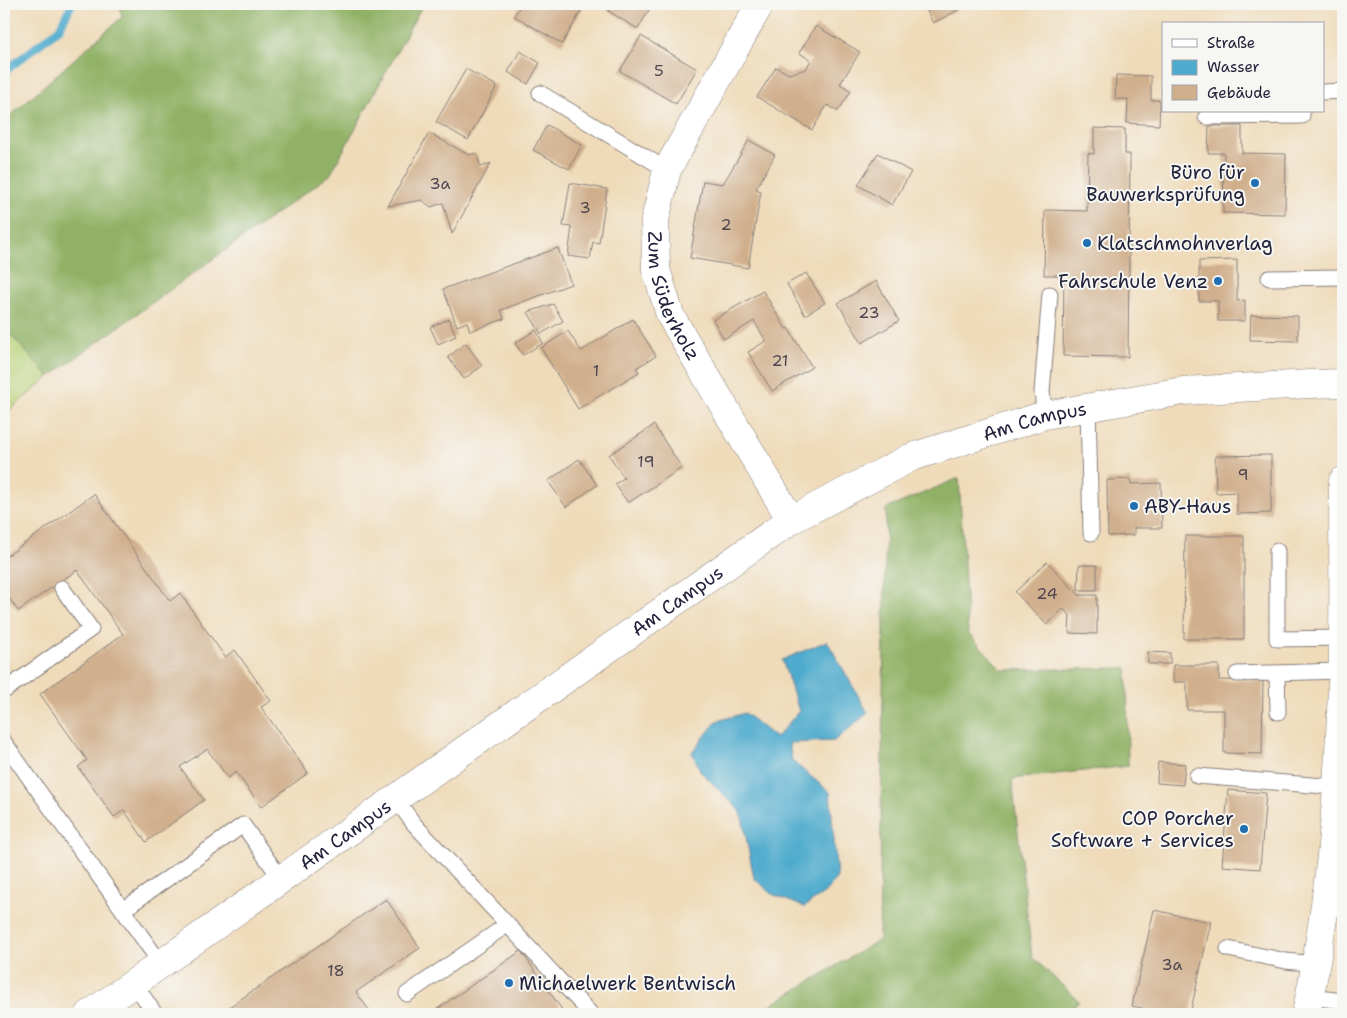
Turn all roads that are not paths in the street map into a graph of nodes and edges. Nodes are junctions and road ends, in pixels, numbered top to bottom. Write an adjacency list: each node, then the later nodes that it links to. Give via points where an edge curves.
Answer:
1 (757, 6): 7 (street, Zum Süderholz)
2 (1343, 91): 3 (lane)
3 (1324, 92)
4 (540, 93): 7 (lane)
5 (1302, 112): 6 (lane, via 1302,116)
6 (1206, 117)
7 (667, 170): 15 (street, Zum Süderholz, via 655,220 656,269 670,315)
8 (1343, 276): 9 (lane)
9 (1269, 278)
10 (1050, 294): 13 (lane, via 1042,392)
11 (1343, 384): 12 (street, Am Campus, via 1183,391)
12 (1088, 407): 13 (street, Am Campus); 17 (lane)
13 (1045, 415): 15 (street, Am Campus, via 912,457)
14 (1343, 481): 16 (street)
15 (791, 520): 30 (street, Am Campus)
16 (1343, 532): 20 (street)
17 (1091, 533)
18 (1277, 552): 20 (lane, via 1277,639)
19 (62, 588): 24 (lane, via 92,629)
20 (1342, 638): 21 (street)
21 (1342, 671): 22 (lane); 27 (street)
22 (1277, 673): 23 (lane); 25 (lane)
23 (1237, 674)
24 (4, 691)
25 (1278, 712)
26 (4, 742): 32 (lane)
27 (1341, 750): 29 (street)
28 (1197, 776): 29 (lane)
29 (1337, 787): 36 (street)
30 (395, 798): 31 (street, Am Campus); 33 (lane, via 414,824)
31 (282, 879): 32 (lane, via 244,825); 35 (street, Am Campus)
32 (123, 910): 35 (lane)
33 (508, 924): 38 (lane); 43 (lane)
34 (1228, 949): 36 (lane)
35 (161, 964): 37 (street, Am Campus)
36 (1316, 964): 40 (street)
37 (134, 983): 41 (street, Am Campus); 42 (lane)
38 (407, 994)
39 (1343, 1001): 40 (lane)
40 (1308, 1006)
41 (90, 1014)
42 (155, 1014)
43 (591, 1014)

